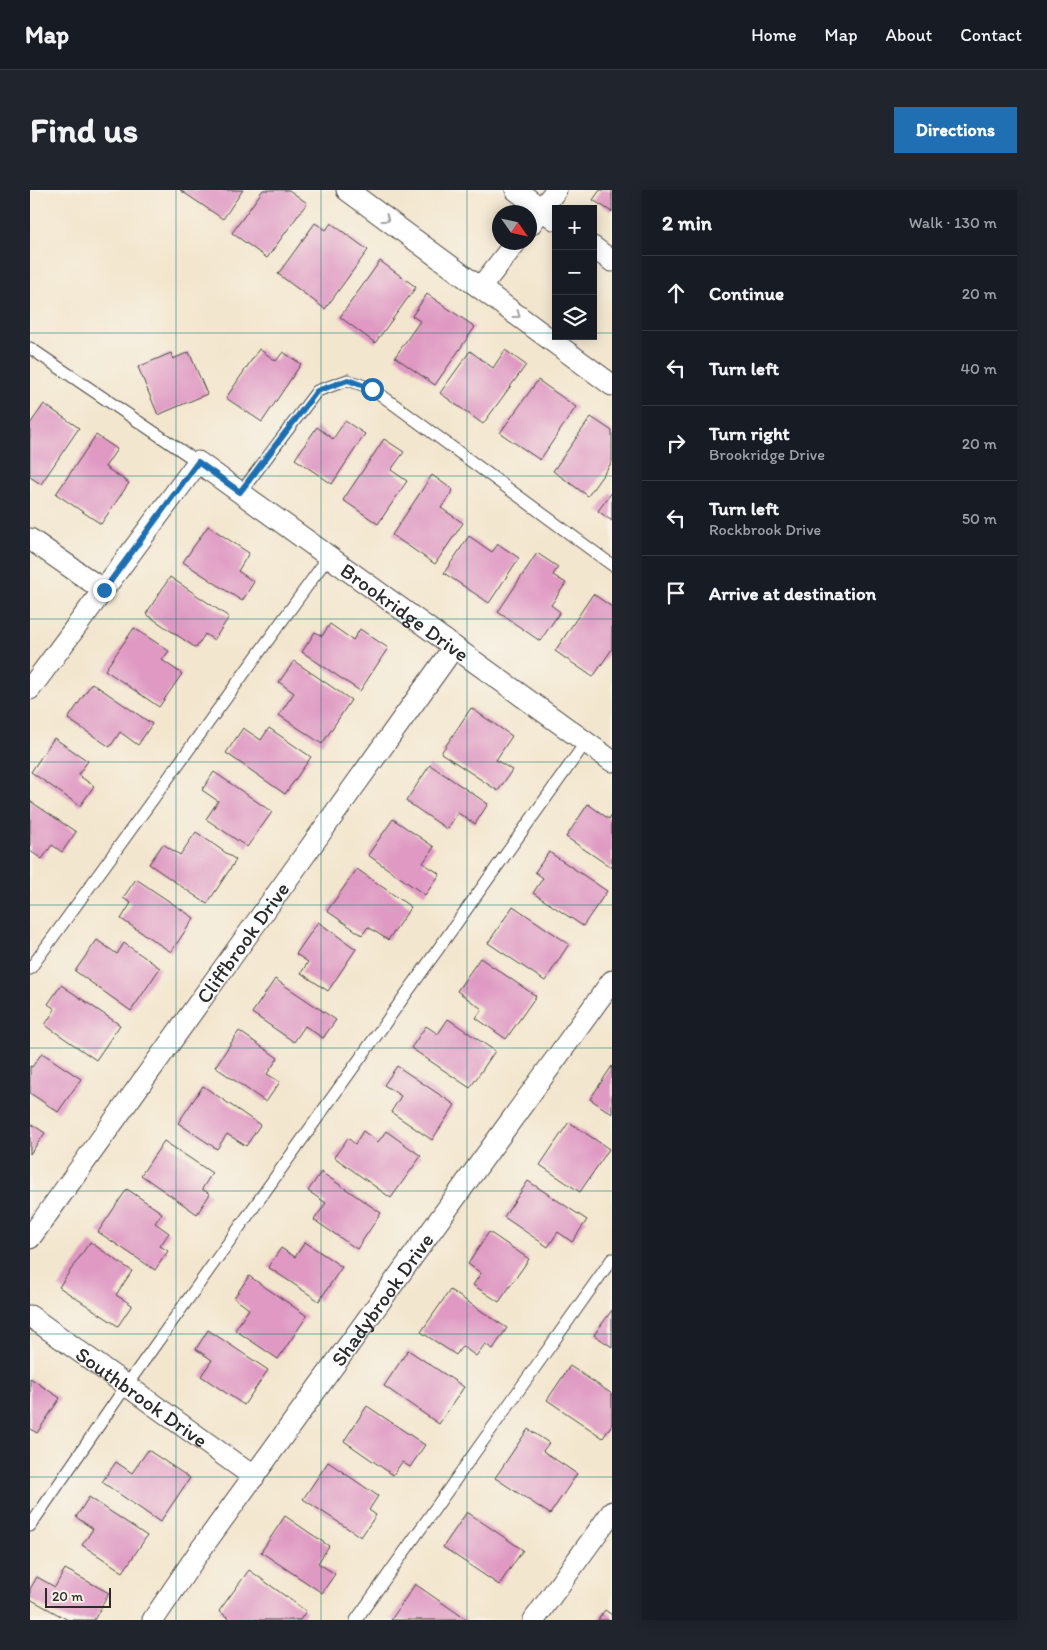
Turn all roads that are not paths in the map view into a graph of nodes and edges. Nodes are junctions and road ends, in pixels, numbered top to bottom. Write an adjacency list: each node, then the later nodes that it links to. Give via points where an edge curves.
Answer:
1 (347, 190): 8 (street, one-way to 8)
2 (516, 190): 4 (street)
3 (556, 190): 4 (street)
4 (542, 218)
5 (510, 250): 8 (street)
6 (597, 250): 7 (street)
7 (612, 261)
8 (480, 288): 10 (street, one-way to 10)
9 (30, 348): 11 (lane)
10 (612, 385)
11 (198, 462): 12 (street, Brookridge Drive); 16 (street)
12 (240, 492): 14 (street, Brookridge Drive); 15 (lane, via 317,391 348,380 372,389)
13 (30, 539): 16 (street)
14 (329, 556): 17 (street, Brookridge Drive); 21 (lane)
15 (612, 564)
16 (104, 590): 18 (street)
17 (454, 646): 19 (street, Brookridge Drive); 23 (street, Cliffbrook Drive)
18 (30, 689)
19 (586, 742): 20 (street, Brookridge Drive); 26 (lane)
20 (612, 761)
21 (30, 969)
22 (612, 981): 27 (street, Shadybrook Drive)
23 (30, 1238)
24 (612, 1259): 31 (lane)
25 (30, 1316): 26 (street, Southbrook Drive)
26 (126, 1386): 27 (street, Southbrook Drive); 29 (lane)
27 (254, 1476): 30 (street, Shadybrook Drive)
28 (612, 1512): 32 (street)
29 (30, 1526)
30 (153, 1620)
31 (356, 1620)
32 (534, 1620)

